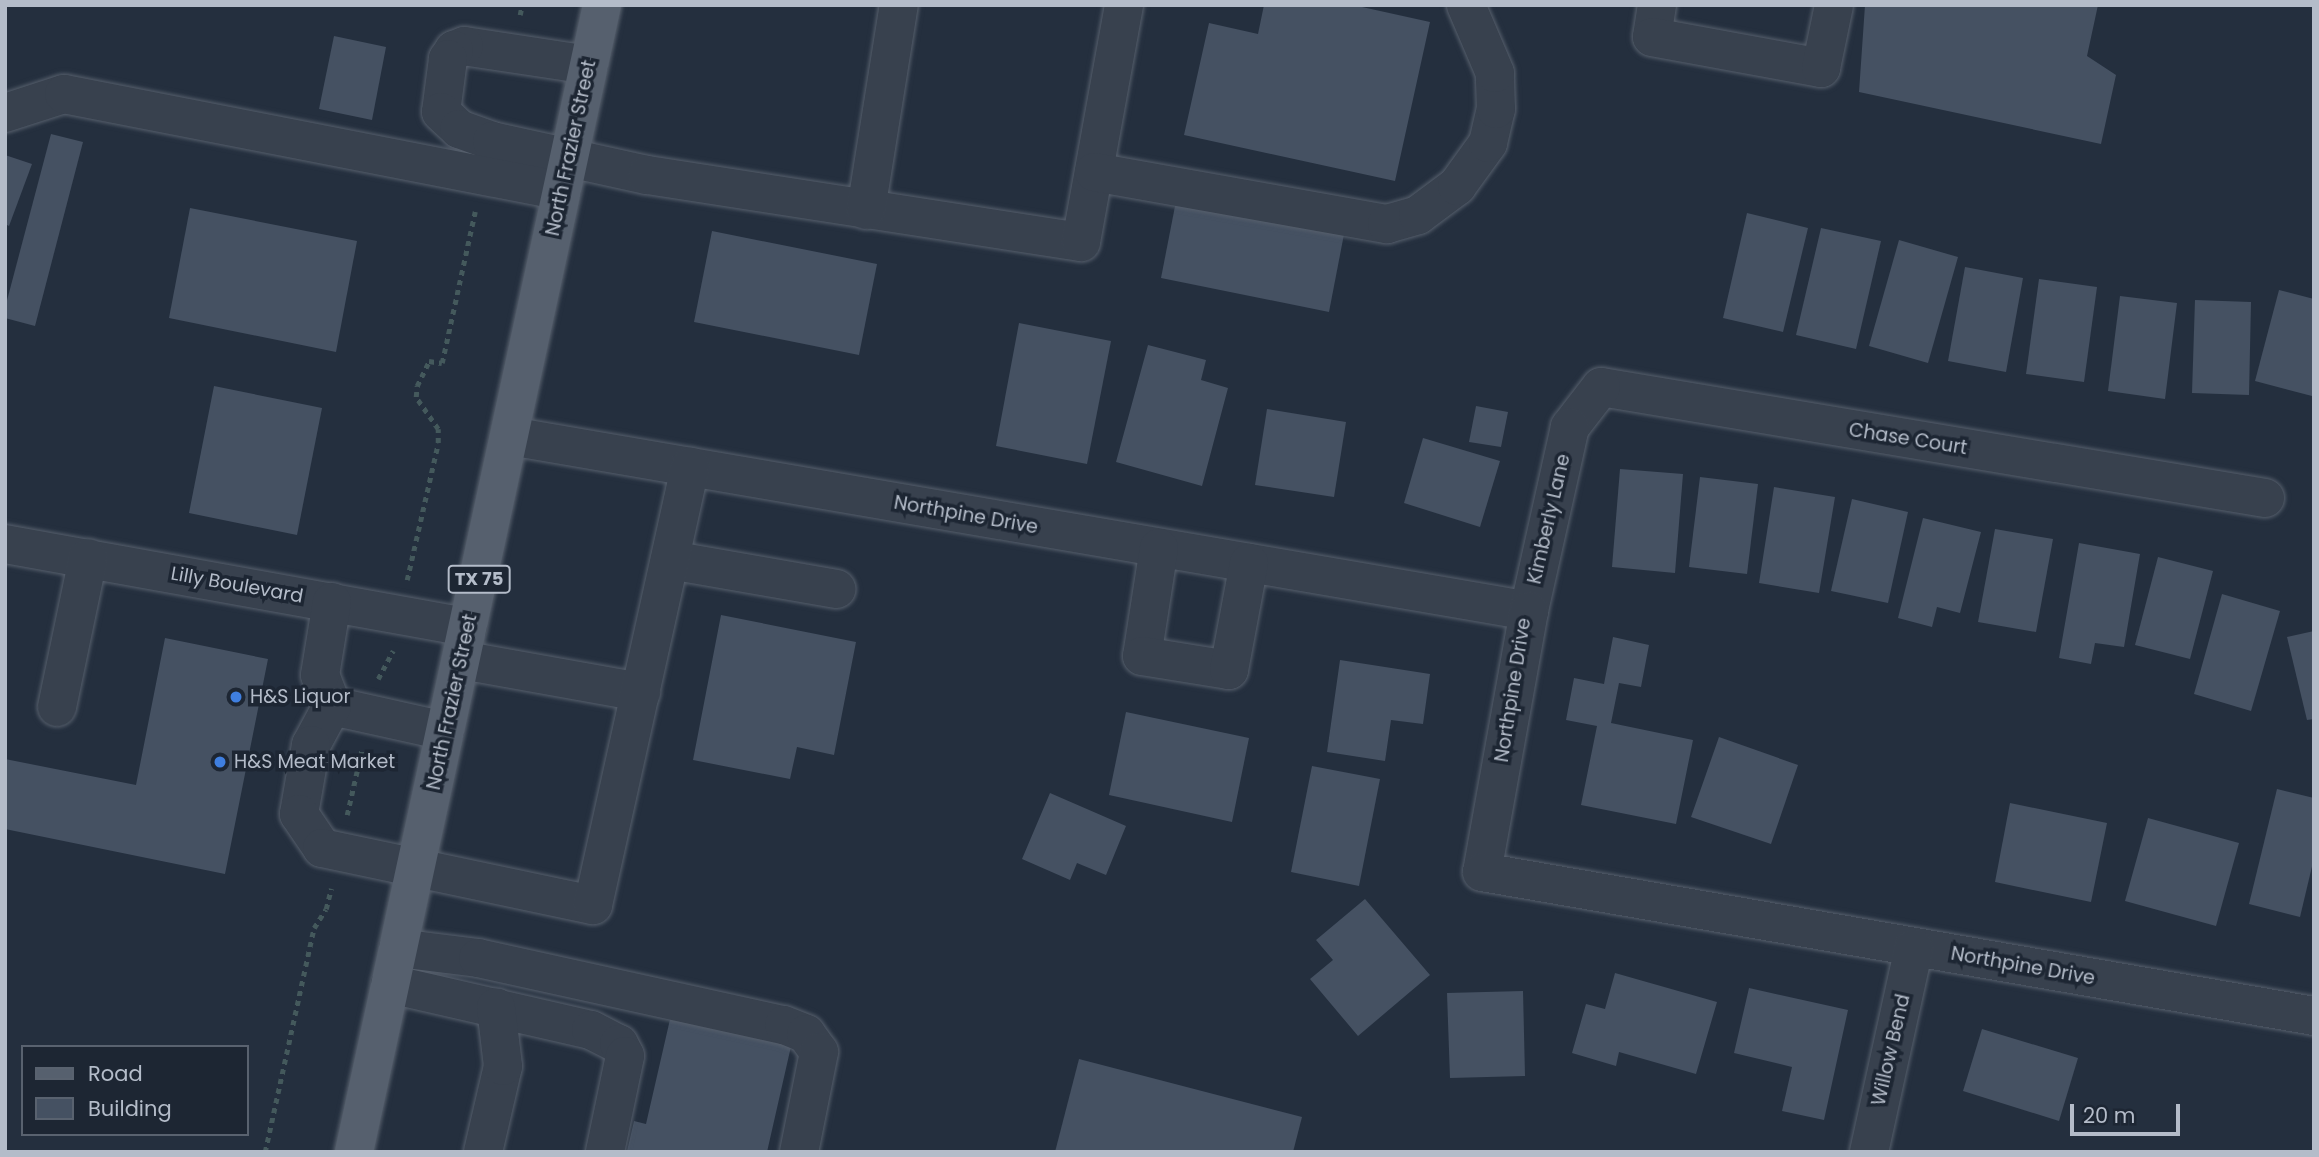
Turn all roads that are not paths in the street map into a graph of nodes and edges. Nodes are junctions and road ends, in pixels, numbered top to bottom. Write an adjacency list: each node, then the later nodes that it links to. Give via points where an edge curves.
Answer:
1 (602, 5): 7 (main road, North Frazier Street / TX 75)
2 (899, 5): 11 (street)
3 (1124, 5): 9 (street)
4 (1466, 5): 9 (street, via 1495,73 1496,109 1488,143 1457,186 1418,215 1387,224)
5 (1657, 5): 6 (street, via 1651,37 1821,68)
6 (1834, 5)
7 (589, 65): 10 (main road, North Frazier Street / TX 75); 10 (street, via 464,46 454,50 444,71 441,112 447,121)
8 (5, 113): 10 (street, via 65,94)
9 (1094, 172): 11 (street, via 1081,242)
10 (566, 174): 11 (street, via 647,175); 13 (main road, North Frazier Street / TX 75)
11 (866, 210)
12 (1570, 427): 15 (street, Chase Court, via 1601,387); 23 (street, Kimberly Lane)
13 (510, 436): 14 (street, Northpine Drive); 24 (main road, North Frazier Street / TX 75)
14 (690, 467): 17 (street, Northpine Drive); 19 (street)
15 (2265, 498)
16 (5, 544): 18 (street, Lilly Boulevard)
17 (1159, 548): 20 (street, Northpine Drive); 20 (street, via 1142,656 1229,670)
18 (88, 558): 22 (street, Lilly Boulevard); 27 (street)
19 (670, 560): 21 (street); 25 (street)
20 (1249, 563): 23 (street, Northpine Drive)
21 (836, 589)
22 (332, 602): 24 (street, Lilly Boulevard); 26 (street, via 320,675)
23 (1529, 611): 30 (street, Northpine Drive, via 1482,873)
24 (464, 643): 25 (street, Lilly Boulevard); 28 (main road, North Frazier Street / TX 75)
25 (640, 692): 29 (street, via 593,905)
26 (332, 706): 28 (street); 29 (street, via 311,745 299,814 322,848)
27 (57, 707)
28 (446, 731): 29 (main road, North Frazier Street / TX 75)
29 (416, 867): 31 (main road, North Frazier Street / TX 75)
30 (1914, 948): 33 (street, Northpine Drive); 38 (street, Willow Bend)
31 (394, 966): 32 (street); 34 (main road, North Frazier Street / TX 75); 37 (street, via 478,958 784,1025 806,1034 819,1052)
32 (496, 1007): 35 (street, via 503,1066); 36 (street, via 591,1030 619,1044 625,1056)
33 (2314, 1016)
34 (354, 1152)
35 (483, 1152)
36 (605, 1152)
37 (799, 1152)
38 (1869, 1152)

